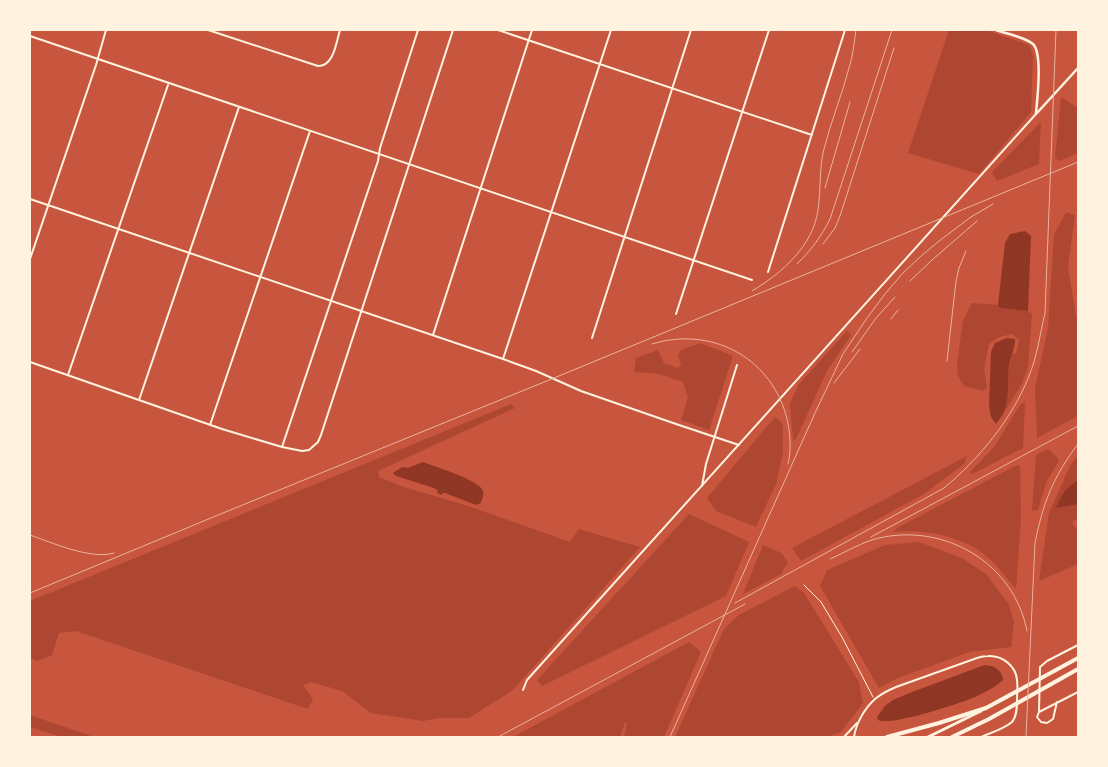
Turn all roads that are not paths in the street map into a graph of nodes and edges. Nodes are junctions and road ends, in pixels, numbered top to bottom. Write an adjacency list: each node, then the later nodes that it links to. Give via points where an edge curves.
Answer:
1 (106, 30): 15 (street)
2 (208, 30): 3 (street, via 318,66 331,58)
3 (340, 30)
4 (418, 30): 25 (street)
5 (453, 30): 26 (street)
6 (498, 30): 14 (street)
7 (532, 30): 14 (street)
8 (611, 30): 16 (street)
9 (691, 30): 19 (street)
10 (769, 30): 21 (street)
11 (845, 30): 24 (street)
12 (996, 30): 22 (street, via 1028,41 1038,52)
13 (30, 36): 15 (street)
14 (528, 40): 16 (street); 27 (street)
15 (97, 59): 18 (street); 29 (street)
16 (600, 64): 19 (street); 30 (street)
17 (1078, 68): 22 (street)
18 (168, 84): 20 (street); 31 (street)
19 (672, 88): 21 (street); 32 (street)
20 (239, 107): 23 (street); 33 (street)
21 (743, 112): 24 (street); 35 (street)
22 (1036, 114): 51 (street)
23 (310, 131): 25 (street); 37 (street)
24 (812, 135): 36 (street)
25 (379, 154): 26 (street); 39 (street)
26 (410, 164): 27 (street); 40 (street)
27 (481, 188): 30 (street); 42 (street)
28 (30, 199): 29 (street)
29 (48, 205): 31 (street); 34 (street)
30 (552, 214): 32 (street); 44 (street)
31 (119, 230): 33 (street); 47 (street)
32 (624, 237): 35 (street); 43 (street)
33 (190, 253): 37 (street); 48 (street)
34 (30, 259)
35 (694, 261): 38 (street); 41 (street)
36 (768, 272)
37 (260, 277): 39 (street); 49 (street)
38 (752, 280)
39 (331, 301): 40 (street); 52 (street)
40 (362, 311): 42 (street); 52 (street, via 320,437 309,450)
41 (676, 314)
42 (433, 335): 44 (street)
43 (592, 338)
44 (504, 360): 50 (street, via 580,391)
45 (30, 362): 47 (street)
46 (737, 366): 50 (street)
47 (68, 376): 48 (street)
48 (139, 400): 49 (street)
49 (210, 424): 52 (street)
50 (714, 437): 51 (street); 53 (street)
51 (739, 445): 53 (street)
52 (282, 447)
53 (702, 486): 57 (street, via 527,680)
54 (1078, 645): 61 (street, via 1040,667)
55 (1078, 658): 60 (highway)
56 (1078, 669): 67 (highway)
57 (524, 690)
58 (1078, 692): 59 (street)
59 (1057, 702): 61 (street); 61 (street, via 1053,719 1041,722 1037,717)
60 (986, 708): 65 (highway); 66 (main road)
61 (1039, 712)
62 (861, 717): 63 (street); 64 (street); 68 (street, via 874,700 896,687 976,658 997,657 1005,660 1016,672 1017,708 1012,722)
63 (844, 737)
64 (854, 737)
65 (887, 737)
66 (928, 737)
67 (952, 737)
68 (981, 737)

